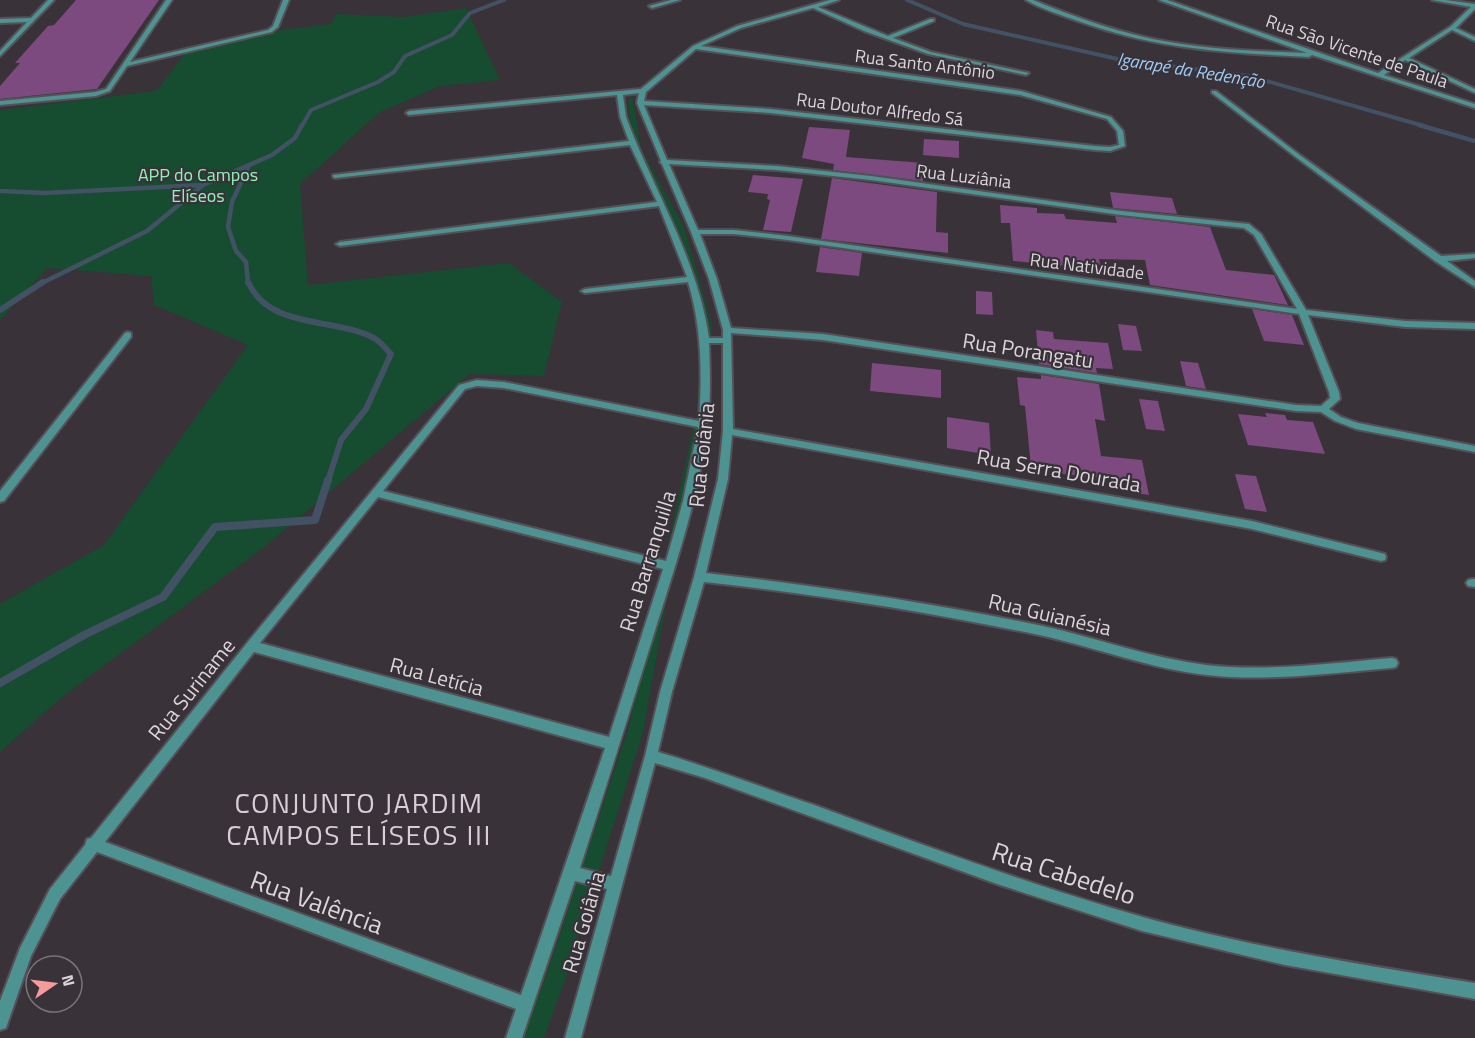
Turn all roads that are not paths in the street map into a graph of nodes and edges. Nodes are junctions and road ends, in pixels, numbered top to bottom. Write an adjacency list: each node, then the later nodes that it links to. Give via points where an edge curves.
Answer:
1 (51, 0): 12 (street)
2 (170, 0): 24 (street)
3 (286, 0): 24 (street, via 270,31)
4 (677, 0): 9 (street)
5 (836, 0): 10 (street)
6 (1029, 0): 20 (street, via 1118,33 1188,47)
7 (1162, 0): 18 (street, Rua São Vicente de Paula)
8 (1435, 0): 11 (street)
9 (652, 6)
10 (813, 6): 16 (street); 19 (street, via 734,28)
11 (1475, 6): 15 (street)
12 (33, 20): 14 (street); 21 (street)
13 (932, 20): 16 (street)
14 (0, 21)
15 (1452, 28): 17 (street); 23 (street)
16 (888, 38): 25 (street, via 930,53)
17 (1475, 39)
18 (1291, 45): 20 (street); 22 (street, Rua São Vicente de Paula)
19 (695, 47): 27 (street, Rua Santo Antônio); 28 (street)
20 (1237, 51): 22 (street)
21 (0, 54)
22 (1320, 56): 26 (street, Rua São Vicente de Paula)
23 (1407, 59): 26 (street); 29 (street)
24 (124, 65): 33 (street, via 108,90 96,94)
25 (1026, 73)
26 (1379, 75): 35 (street, Rua São Vicente de Paula)
27 (965, 83): 32 (street); 38 (street, Rua Santo Antônio, via 1021,93 1106,117 1120,131 1122,146)
28 (643, 91): 31 (street); 34 (street)
29 (1475, 91)
30 (1214, 92): 45 (street)
31 (620, 93): 36 (street); 37 (street, Rua Barranquilla, via 620,105)
32 (962, 95)
33 (0, 103)
34 (640, 103): 38 (street, Rua Doutor Alfredo Sá, via 770,111); 39 (street, Rua Goiânia)
35 (1475, 106)
36 (409, 113)
37 (633, 143): 40 (street); 41 (street, Rua Barranquilla)
38 (1115, 149)
39 (663, 162): 42 (street, Rua Goiânia); 49 (street, Rua Luziânia, via 872,178 1121,213 1239,224 1257,234)
40 (335, 176)
41 (661, 204): 43 (street); 46 (street, Rua Barranquilla)
42 (695, 232): 49 (street, Rua Natividade, via 777,237); 52 (street, Rua Goiânia, via 713,279)
43 (340, 243)
44 (1475, 256): 45 (street)
45 (1438, 258): 47 (street)
46 (691, 279): 48 (street); 53 (street, Rua Barranquilla)
47 (1475, 285)
48 (585, 291)
49 (1302, 311): 50 (street, Rua Natividade, via 1405,324); 54 (street, via 1334,392 1335,399)
50 (1475, 327)
51 (128, 335): 59 (street)
52 (727, 335): 53 (street, Rua Porangatu); 54 (street, Rua Porangatu, via 812,336); 56 (street, Rua Goiânia)
53 (705, 342): 55 (street, Rua Barranquilla)
54 (1323, 409): 57 (street, via 1356,426)
55 (702, 425): 58 (street, Rua Suriname, via 504,385 467,384); 61 (street, Rua Barranquilla, via 694,479)
56 (728, 432): 60 (street, Rua Serra Dourada, via 1252,525); 62 (street, Rua Goiânia, via 720,490)
57 (1475, 449)
58 (377, 493): 61 (street); 63 (street, Rua Suriname)
59 (0, 498)
60 (1381, 557)
61 (669, 566): 65 (street, Rua Barranquilla)
62 (700, 577): 64 (street, Rua Guianésia, via 809,588 930,609 1044,631 1206,670); 66 (street, Rua Goiânia)
63 (250, 646): 65 (street, Rua Letícia); 67 (street, Rua Suriname)
64 (1392, 663)
65 (614, 744): 68 (street, Rua Barranquilla)
66 (651, 756): 69 (street, Rua Goiânia); 70 (street, Rua Cabedelo, via 1026,888 1172,932 1368,974)
67 (92, 844): 71 (street, Rua Valência); 72 (street, Rua Suriname, via 39,923)
68 (573, 873): 69 (street); 71 (street, Rua Barranquilla)
69 (616, 884): 74 (street, Rua Goiânia)
70 (1475, 991)
71 (526, 1005): 73 (street, Rua Barranquilla)
72 (0, 1022)
73 (514, 1038)
74 (573, 1038)

